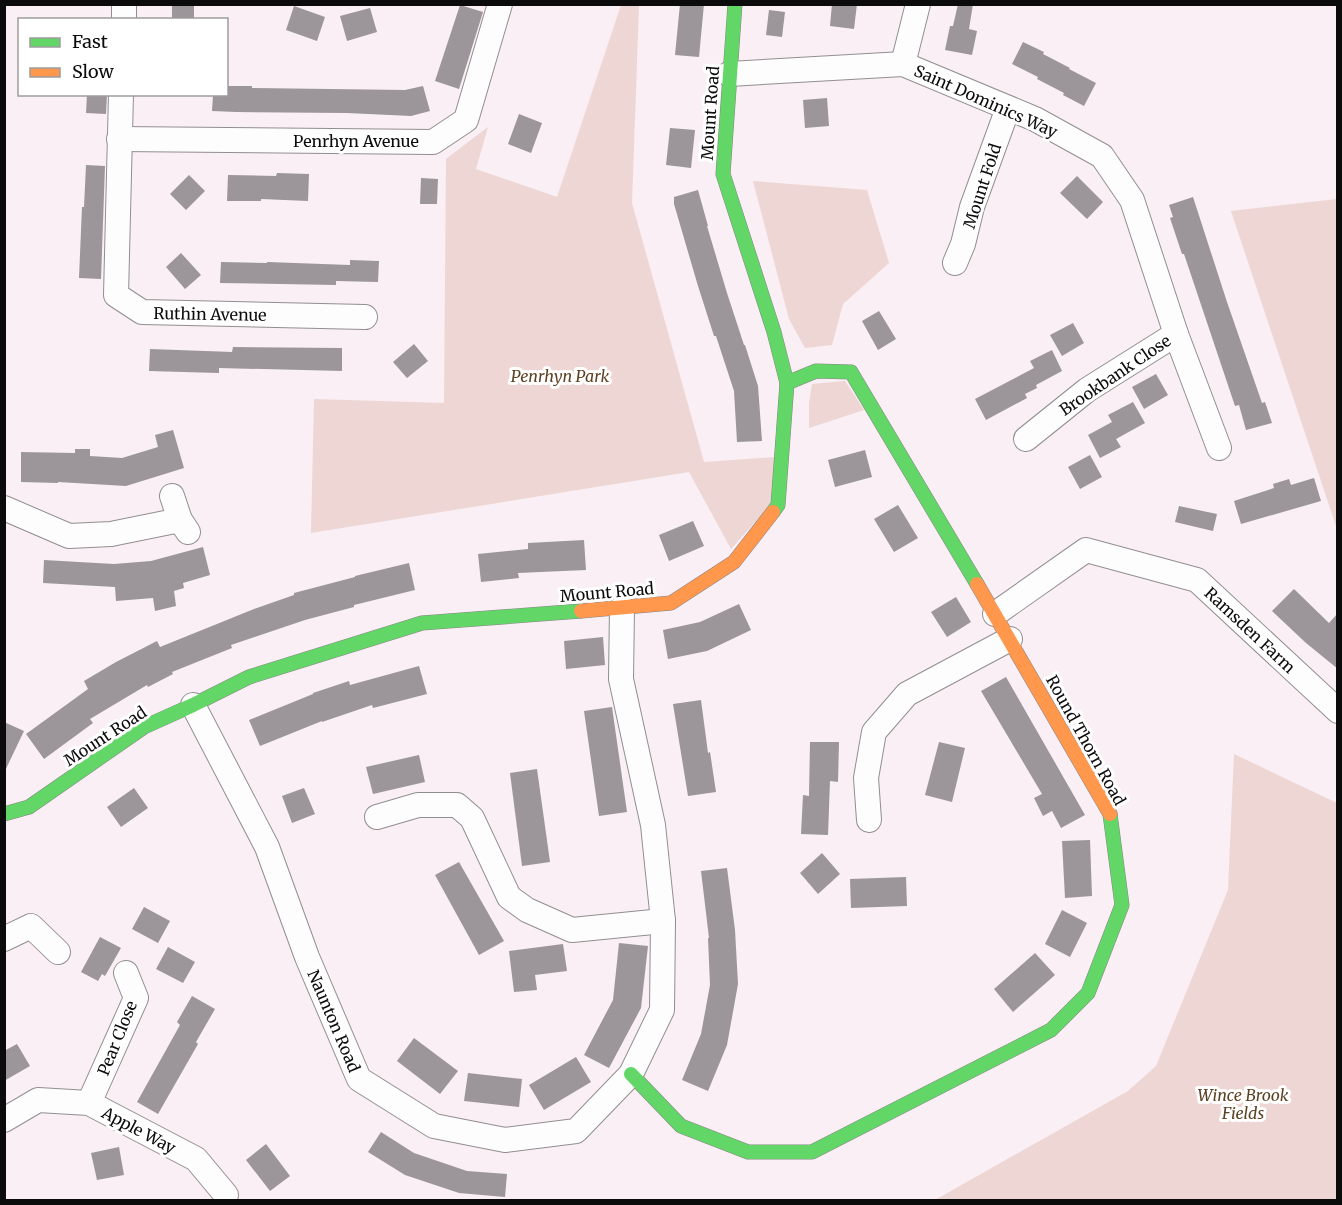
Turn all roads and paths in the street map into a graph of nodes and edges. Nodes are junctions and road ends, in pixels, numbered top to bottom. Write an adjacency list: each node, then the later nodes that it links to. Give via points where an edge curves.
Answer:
1 (500, 4): 8 (street, Penrhyn Avenue, via 466,120 433,142)
2 (735, 4): 5 (street, Mount Road)
3 (918, 4): 4 (street)
4 (903, 64): 5 (street, Saint Dominics Way); 7 (street, Saint Dominics Way)
5 (729, 74): 12 (street, Mount Road, via 723,174)
6 (121, 96): 8 (street, Ruthin Avenue)
7 (1008, 108): 9 (street, Mount Fold); 11 (street, Saint Dominics Way, via 1102,156 1132,200)
8 (119, 139): 10 (street, Ruthin Avenue, via 116,295 142,312)
9 (955, 263)
10 (365, 316)
11 (1176, 334): 13 (street, Brookbank Close, via 1087,390); 14 (street, Saint Dominics Way)
12 (787, 383): 17 (street, Mount Road, via 778,505 734,562 671,603); 18 (street, Round Thorn Road, via 816,371 851,372)
13 (1026, 439)
14 (1219, 448)
15 (172, 496): 16 (street, via 184,527 111,534 69,536)
16 (4, 508)
17 (622, 608): 20 (street, Mount Road, via 422,623 249,677); 25 (street, Naunton Road, via 621,679 653,825)
18 (996, 614): 19 (street, Round Thorn Road); 21 (street, Ramsden Farm, via 1086,550 1197,580)
19 (1010, 639): 24 (street, via 907,694 874,732 866,778); 29 (street, Round Thorn Road, via 1111,816 1122,905 1088,993 1051,1030 812,1152 748,1152 681,1126)
20 (193, 705): 22 (street, Mount Road, via 144,727 29,807); 29 (street, Naunton Road, via 267,847 307,957 359,1079 434,1126 505,1140 576,1131)
21 (1338, 711)
22 (4, 814)
23 (377, 817): 25 (street, via 418,805 457,805 472,818 509,897 572,930)
24 (869, 820)
25 (663, 921): 29 (street, Naunton Road, via 662,1010)
26 (4, 939): 27 (street, via 31,926)
27 (58, 952)
28 (126, 972): 30 (street, Pear Close, via 136,998)
29 (631, 1074)
30 (89, 1103): 31 (street, Apple Way, via 38,1100); 32 (street, Apple Way, via 196,1159)
31 (4, 1120)
32 (226, 1195)

